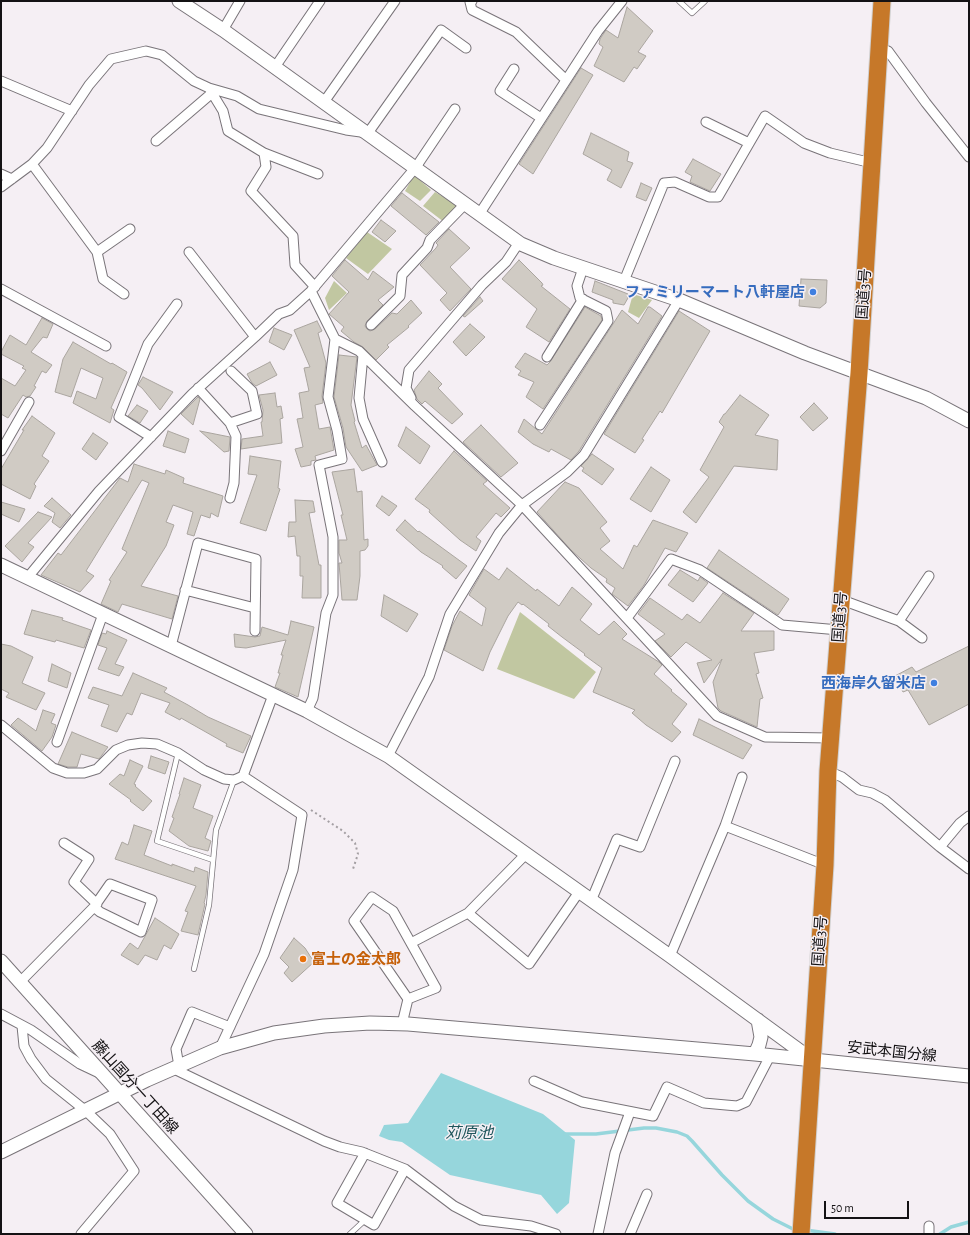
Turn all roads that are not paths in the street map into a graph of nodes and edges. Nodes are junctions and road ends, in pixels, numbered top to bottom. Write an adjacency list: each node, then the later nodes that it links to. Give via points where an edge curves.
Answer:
1 (180, 1): 10 (street)
2 (240, 1): 10 (street)
3 (320, 1): 13 (street)
4 (395, 1): 18 (street)
5 (472, 1): 15 (street, via 472,10 516,32)
6 (622, 1): 15 (street, via 598,31)
7 (679, 1): 8 (lane, via 692,13)
8 (705, 1)
9 (882, 1): 11 (highway, 国道3号)
10 (223, 30): 13 (street)
11 (880, 47): 27 (street, via 888,51); 28 (highway, 国道3号)
12 (466, 48): 23 (street, via 441,30)
13 (275, 67): 18 (street)
14 (514, 69): 21 (street, via 500,92)
15 (566, 80): 21 (street)
16 (1, 81): 20 (street)
17 (210, 90): 20 (street, via 162,56 146,51 111,59); 23 (street, via 237,96 259,109); 24 (street); 26 (street, via 223,111 228,131)
18 (324, 102): 23 (street)
19 (455, 109): 30 (street)
20 (72, 111): 29 (street, via 47,148)
21 (541, 118): 36 (street)
22 (706, 122): 25 (street)
23 (368, 133): 30 (street)
24 (156, 141)
25 (749, 143): 28 (street, via 765,116 804,143 830,153); 42 (street, via 718,197 709,197 675,182 664,183)
26 (264, 153): 32 (street); 44 (street, via 266,167 251,191 293,236 295,265)
27 (969, 157)
28 (872, 163): 56 (highway, 国道3号)
29 (32, 164): 33 (street); 39 (street)
30 (416, 167): 35 (street); 44 (street)
31 (1, 174): 33 (street)
32 (318, 174)
33 (12, 179): 34 (street)
34 (1, 187)
35 (466, 203): 36 (street); 49 (street, via 430,240 427,248 402,275 400,296)
36 (480, 213): 38 (street)
37 (130, 229): 39 (street)
38 (521, 244): 41 (street); 59 (street, via 518,244 506,262 482,285 409,370 406,388)
39 (97, 252): 45 (street, via 104,279)
40 (189, 252): 50 (street)
41 (583, 268): 42 (street); 46 (street, via 577,286 580,298)
42 (624, 281): 47 (street)
43 (1, 289): 52 (street)
44 (313, 289): 50 (street, via 290,310 279,314); 51 (street)
45 (124, 294)
46 (583, 299): 54 (street); 62 (street, via 606,311 608,321)
47 (679, 300): 56 (street); 67 (street, via 584,455 567,472)
48 (177, 304): 63 (street, via 148,344 119,417)
49 (371, 325)
50 (255, 338): 57 (street)
51 (335, 339): 53 (street); 82 (street, via 328,397 342,460 319,465 333,537 333,595 326,613 313,698)
52 (106, 346)
53 (363, 355): 59 (street); 65 (street, via 359,398 363,419)
54 (547, 357)
55 (231, 371): 61 (street, via 252,391 257,414)
56 (859, 373): 60 (street, via 926,398); 72 (highway, 国道3号)
57 (198, 388): 61 (street); 63 (street)
58 (29, 402): 64 (street)
59 (415, 406): 67 (street)
60 (968, 418)
61 (230, 423): 66 (street, via 236,436 234,483)
62 (540, 425)
63 (151, 437): 70 (street, via 99,491)
64 (1, 451)
65 (382, 462)
66 (230, 498)
67 (522, 504): 75 (street); 87 (street, via 499,533 450,614 430,677)
68 (1, 565): 70 (street)
69 (929, 576): 76 (street)
70 (28, 577): 74 (street)
71 (185, 590): 73 (street); 73 (street, via 198,543 256,560); 80 (street)
72 (842, 600): 76 (street); 77 (highway, 国道3号)
73 (255, 608): 78 (street)
74 (103, 614): 80 (street); 85 (street)
75 (627, 618): 77 (street, via 671,559 700,570 782,625); 84 (street, via 717,716 765,737)
76 (899, 621): 79 (street)
77 (839, 630): 84 (highway, 国道3号)
78 (255, 631)
79 (922, 638)
80 (170, 646): 81 (street)
81 (273, 695): 82 (street); 90 (street)
82 (307, 710): 87 (street)
83 (1, 725): 86 (street, via 53,768 67,773 84,773 97,768 116,750 128,745 157,744)
84 (831, 738): 89 (highway, 国道3号)
85 (57, 742)
86 (178, 753): 92 (street, via 204,770 224,779); 98 (lane, via 157,841)
87 (388, 756): 97 (street)
88 (675, 761): 102 (street, via 640,847 617,839)
89 (828, 771): 96 (street, via 860,790 885,800); 99 (highway, 国道3号)
90 (243, 776): 92 (street); 115 (street, via 302,815 293,870 264,954)
91 (742, 777): 94 (street)
92 (234, 780): 98 (lane, via 216,830)
93 (969, 816): 96 (street)
94 (725, 826): 99 (street); 106 (street)
95 (64, 843): 103 (street, via 89,859 74,882)
96 (940, 847): 100 (street)
97 (526, 854): 101 (street); 104 (street)
98 (213, 860): 108 (lane, via 209,904)
99 (825, 865): 119 (highway, 国道3号)
100 (969, 869)
101 (579, 892): 102 (street); 104 (street, via 529,964)
102 (591, 901): 106 (street)
103 (95, 906): 103 (street, via 100,912 141,932 152,900 110,884); 109 (street)
104 (468, 913): 105 (street)
105 (411, 943): 110 (street, via 436,988); 110 (street, via 393,911 372,897 354,921)
106 (670, 956): 112 (street)
107 (1, 961): 109 (street, 藤山国分一丁田線)
108 (194, 968)
109 (20, 982): 121 (street, 藤山国分一丁田線)
110 (408, 999): 113 (street)
111 (1, 1014): 114 (street)
112 (758, 1020): 117 (street, via 761,1037); 119 (street)
113 (402, 1024): 116 (street, 安武本国分線, via 324,1026 274,1033); 117 (street, 安武本国分線)
114 (22, 1026): 121 (street, via 80,1064); 125 (street, via 24,1046 46,1079)
115 (230, 1027): 116 (street); 120 (street, via 192,1012 176,1049)
116 (220, 1048): 120 (street, 安武本国分線)
117 (755, 1054): 118 (street, 安武本国分線)
118 (770, 1056): 119 (street, 安武本国分線); 126 (street, via 746,1102 737,1106 704,1103 667,1087 653,1116)
119 (812, 1060): 122 (street, 安武本国分線); 138 (highway, 国道3号)
120 (177, 1067): 124 (street, 安武本国分線); 128 (street, via 324,1141)
121 (104, 1076): 124 (street, 藤山国分一丁田線)
122 (969, 1076)
123 (534, 1081): 126 (street, via 582,1102)
124 (120, 1094): 125 (street, 安武本国分線); 133 (street, 藤山国分一丁田線)
125 (86, 1111): 127 (street, 安武本国分線); 132 (street, via 110,1134 134,1171)
126 (630, 1112): 136 (street, via 615,1152)
127 (1, 1152)
128 (365, 1153): 129 (street); 131 (street, via 337,1203)
129 (405, 1169): 131 (street, via 374,1225); 135 (street, via 454,1206 482,1220 531,1226)
130 (647, 1194): 137 (street)
131 (365, 1220): 134 (lane)
132 (81, 1234)
133 (246, 1234)
134 (350, 1234)
135 (556, 1234)
136 (598, 1234)
137 (630, 1234)
138 (801, 1234)

